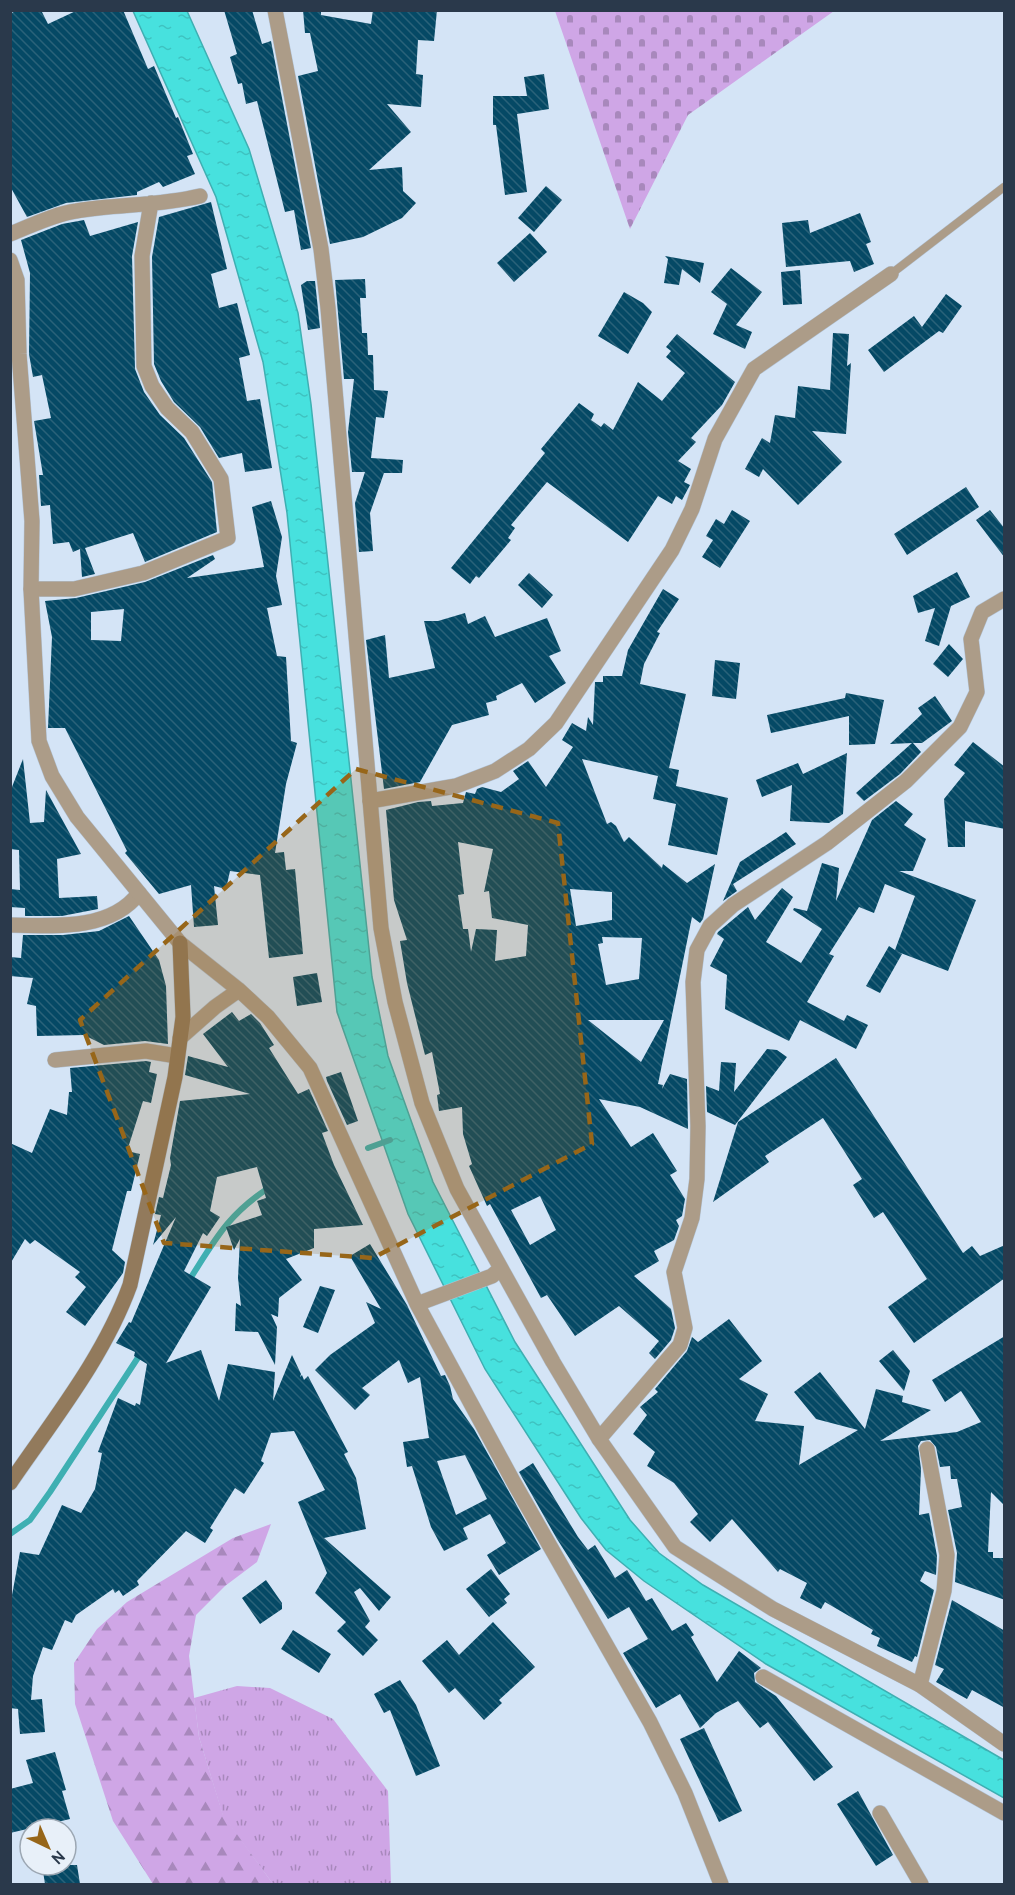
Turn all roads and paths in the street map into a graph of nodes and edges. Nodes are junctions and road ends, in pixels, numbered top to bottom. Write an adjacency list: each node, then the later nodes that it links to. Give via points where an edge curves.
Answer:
1 (275, 10): 10 (street, via 323,261)
2 (1005, 187): 7 (lane)
3 (200, 196): 4 (street, via 170,203)
4 (151, 202): 5 (street, via 73,211); 8 (street, via 142,256 144,366 152,386 167,408 192,432 221,479 228,538 143,573 74,589)
5 (10, 234)
6 (10, 260): 8 (street, via 17,280 32,521)
7 (891, 274): 10 (street, via 754,369 715,439 692,509 672,550 556,723 529,749 495,771 456,786)
8 (31, 589): 11 (street, via 39,741 52,777 77,817)
9 (1005, 600): 20 (street, via 982,612 970,639 977,692 960,727 906,781 827,843 733,905 710,926 698,950 693,982 697,1179 692,1218 674,1272 685,1328 680,1345)
10 (370, 801): 18 (street, via 381,928 395,1002 416,1080 457,1190)
11 (139, 893): 12 (street, via 112,916 81,923); 13 (street)
12 (10, 925)
13 (180, 943): 14 (street); 15 (main road)
14 (239, 990): 15 (street); 19 (street, via 268,1017 310,1068)
15 (180, 1038): 16 (main road)
16 (177, 1056): 17 (street, via 146,1051); 22 (main road, via 134,1267 120,1313)
17 (55, 1060)
18 (496, 1273): 19 (street); 20 (street)
19 (423, 1301): 28 (street, via 513,1481 650,1722)
20 (599, 1439): 24 (street, via 675,1547 773,1609)
21 (927, 1449): 24 (street, via 948,1555 942,1601)
22 (10, 1483)
23 (763, 1677): 26 (street)
24 (920, 1685): 25 (street)
25 (1005, 1744)
26 (1005, 1813)
27 (880, 1814): 29 (street)
28 (721, 1884)
29 (921, 1884)

